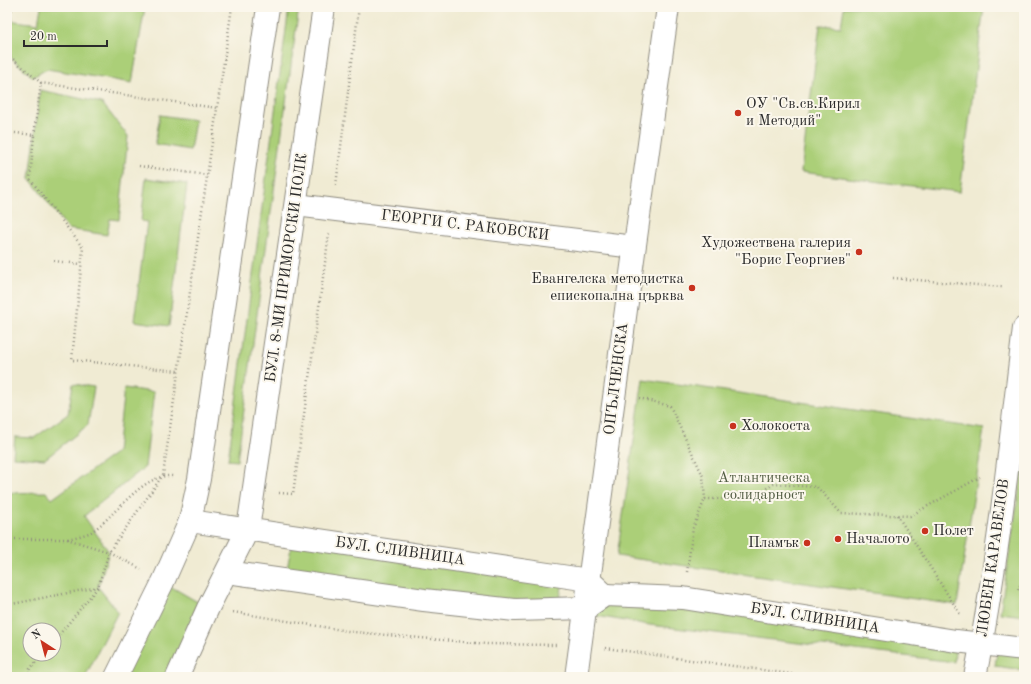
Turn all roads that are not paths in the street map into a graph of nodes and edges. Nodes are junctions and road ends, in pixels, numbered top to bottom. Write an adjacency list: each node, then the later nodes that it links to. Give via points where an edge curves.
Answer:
1 (268, 7): 7 (main road, via 200,479)
2 (324, 7): 4 (main road, БУЛ. 8-МИ ПРИМОРСКИ ПОЛК)
3 (668, 7): 5 (main road, ОПЪЛЧЕНСКА)
4 (296, 205): 5 (main road, ГЕОРГИ С. РАКОВСКИ); 8 (main road, БУЛ. 8-МИ ПРИМОРСКИ ПОЛК)
5 (634, 247): 10 (main road, ОПЪЛЧЕНСКА)
6 (1024, 328): 13 (main road, ЛЮБЕН КАРАВЕЛОВ)
7 (190, 520): 8 (main road, БУЛ. СЛИВНИЦА); 15 (main road, via 163,582)
8 (248, 529): 9 (main road, БУЛ. 8-МИ ПРИМОРСКИ ПОЛК); 10 (main road, БУЛ. СЛИВНИЦА)
9 (227, 572): 12 (main road, via 515,610); 16 (main road, БУЛ. 8-МИ ПРИМОРСКИ ПОЛК)
10 (589, 580): 11 (main road); 12 (main road, ОПЪЛЧЕНСКА)
11 (605, 595): 12 (main road); 13 (main road, БУЛ. СЛИВНИЦА, via 683,598)
12 (586, 608): 17 (main road, ОПЪЛЧЕНСКА)
13 (982, 644): 14 (main road, БУЛ. СЛИВНИЦА); 18 (main road, ЛЮБЕН КАРАВЕЛОВ)
14 (1024, 649)
15 (116, 677)
16 (177, 677)
17 (576, 677)
18 (975, 677)

